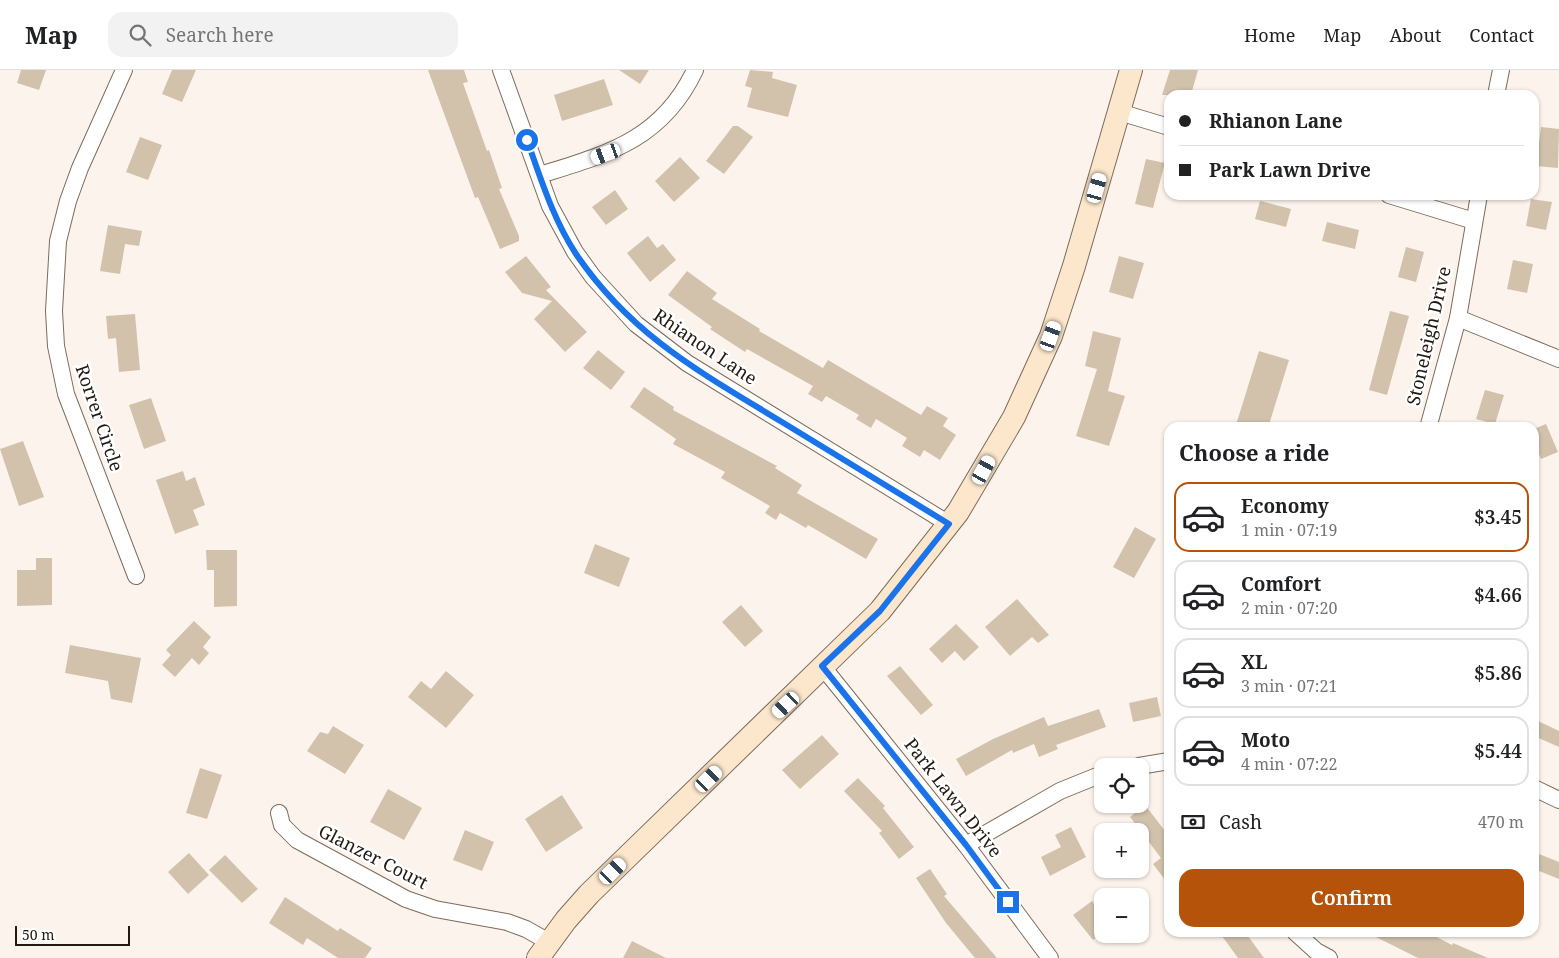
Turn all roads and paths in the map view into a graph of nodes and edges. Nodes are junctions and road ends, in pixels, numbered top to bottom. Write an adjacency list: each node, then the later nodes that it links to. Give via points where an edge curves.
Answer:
1 (124, 70): 17 (street, Rorrer Circle, via 68,201 58,241 54,311 56,346 66,394)
2 (501, 70): 9 (street, Rhianon Lane)
3 (695, 70): 9 (street, via 674,103 638,136 617,150)
4 (1130, 70): 7 (street)
5 (1501, 70): 6 (street)
6 (1497, 90)
7 (1119, 112): 8 (street); 16 (street, via 1051,336 1014,417)
8 (1164, 126)
9 (540, 175): 16 (street, Rhianon Lane, via 555,216 575,252 616,304 652,338 687,364)
10 (1405, 200): 12 (street)
11 (1478, 200): 12 (street, Stoneleigh Drive)
12 (1474, 221): 13 (street, Stoneleigh Drive)
13 (1458, 318): 14 (street); 15 (street, Stoneleigh Drive)
14 (1559, 359)
15 (1430, 422)
16 (949, 524): 18 (street, via 880,611)
17 (136, 576)
18 (822, 666): 25 (street, Park Lawn Drive); 27 (street, via 590,894)
19 (1164, 761): 20 (street)
20 (1149, 764)
21 (1094, 777): 25 (street, via 1060,791)
22 (1539, 790): 23 (street)
23 (1559, 800)
24 (279, 813): 27 (street, Glanzer Court, via 282,824 296,840 406,899 435,909 508,922 526,929)
25 (966, 845): 28 (street, Park Lawn Drive)
26 (1301, 937): 29 (street)
27 (543, 950)
28 (1050, 958)
29 (1329, 958)

